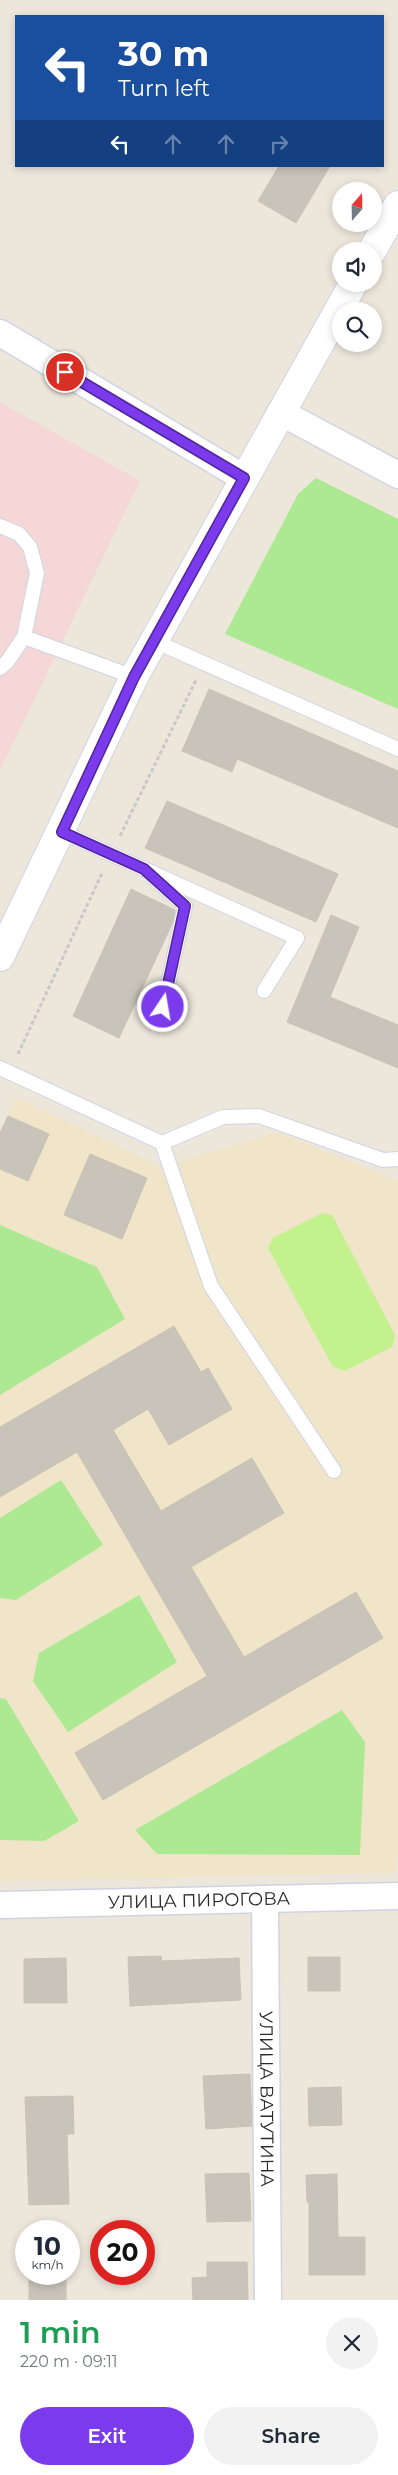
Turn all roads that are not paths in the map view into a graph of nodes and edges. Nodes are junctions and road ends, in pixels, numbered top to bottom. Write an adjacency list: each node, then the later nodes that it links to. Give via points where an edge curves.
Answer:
1 (398, 205): 2 (main road)
2 (377, 242)
3 (348, 292): 5 (main road)
4 (0, 333): 7 (street)
5 (280, 412): 6 (street); 7 (main road)
6 (398, 475)
7 (244, 478): 10 (main road)
8 (0, 526): 9 (lane, via 19,534 30,548 37,573)
9 (24, 637): 11 (lane); 12 (lane)
10 (154, 641): 12 (main road); 13 (lane)
11 (0, 668)
12 (134, 677): 14 (main road)
13 (398, 749)
14 (62, 832): 15 (lane); 16 (main road)
15 (144, 869): 17 (lane, via 297,938); 18 (lane, via 185,906)
16 (0, 957)
17 (264, 991)
18 (163, 1007)
19 (5, 1070): 20 (lane)
20 (162, 1143): 21 (lane, via 223,1117 259,1116 383,1160); 22 (lane, via 211,1286)
21 (398, 1159)
22 (334, 1471)
23 (398, 1896): 24 (street, УЛИЦА ПИРОГОВА)
24 (264, 1899): 25 (street, УЛИЦА ПИРОГОВА); 26 (street, УЛИЦА ВАТУТИНА)
25 (0, 1905)
26 (268, 2300)

